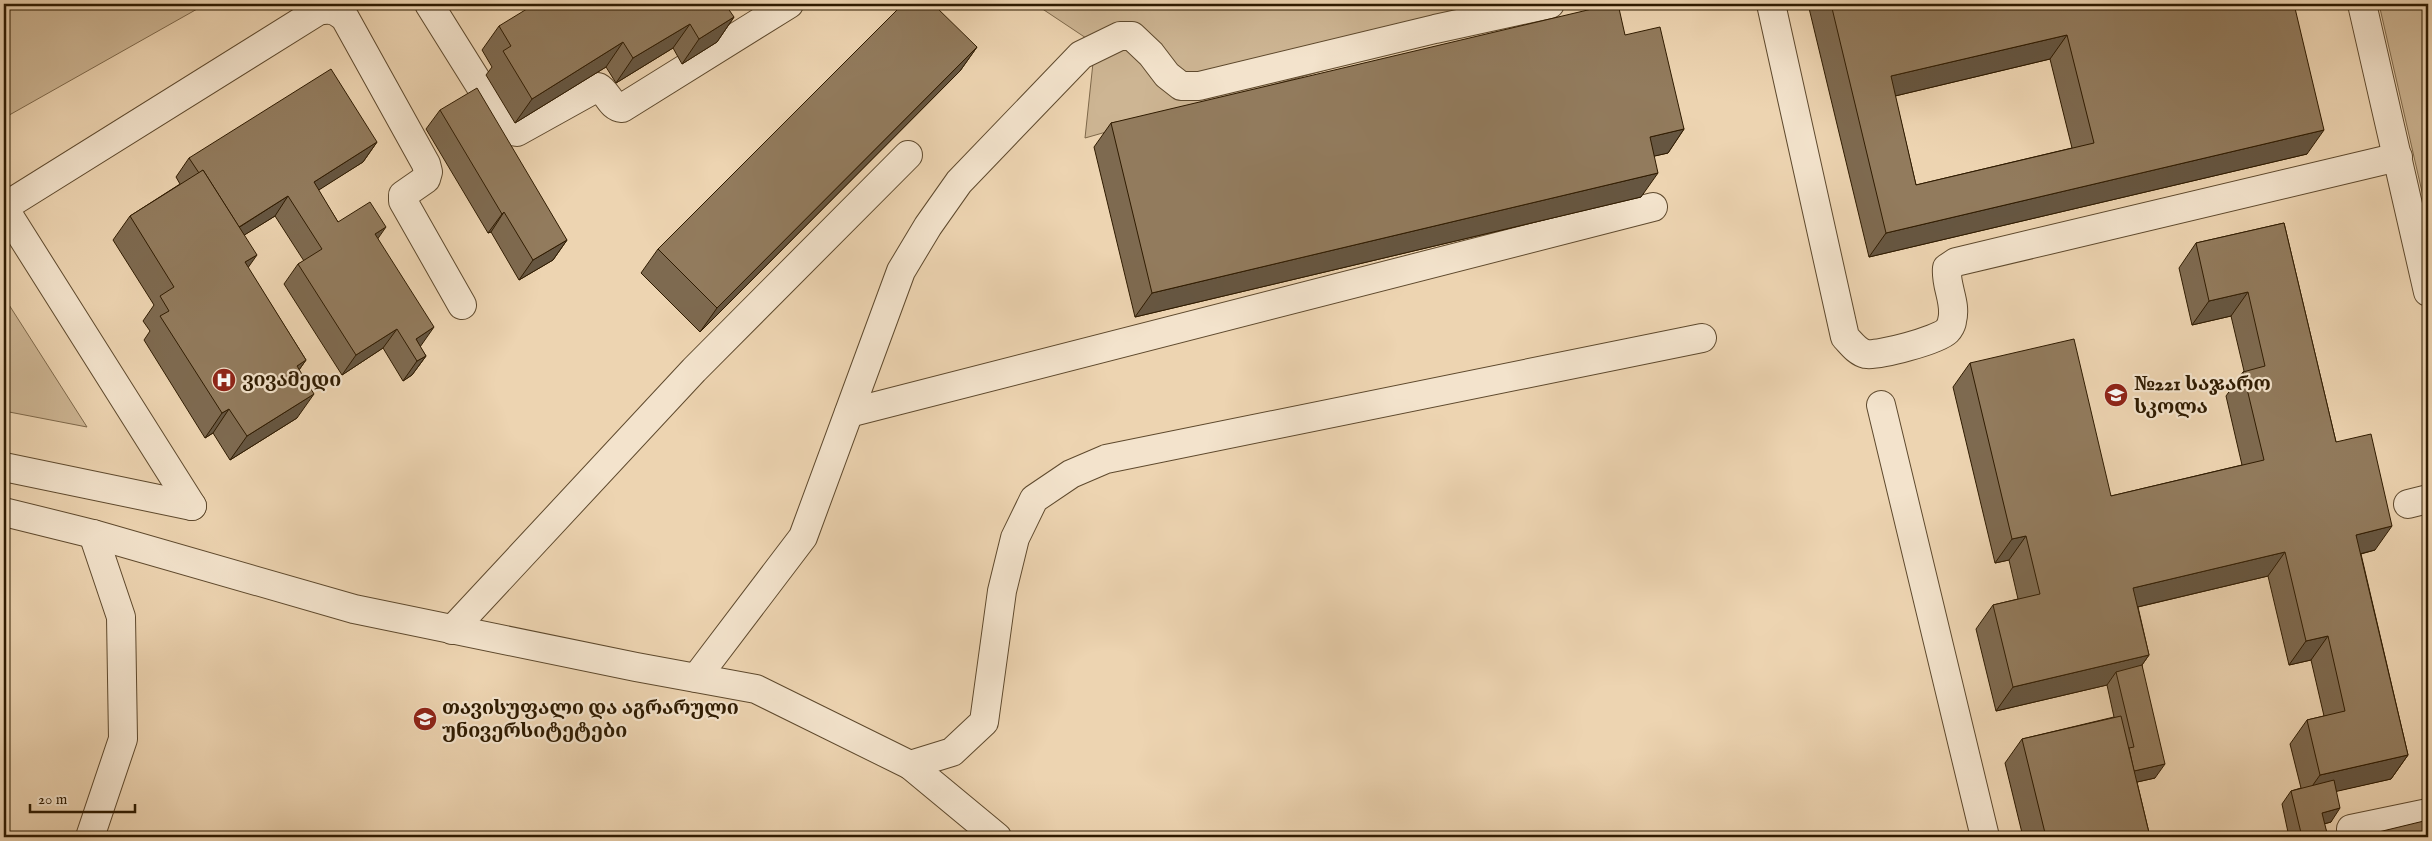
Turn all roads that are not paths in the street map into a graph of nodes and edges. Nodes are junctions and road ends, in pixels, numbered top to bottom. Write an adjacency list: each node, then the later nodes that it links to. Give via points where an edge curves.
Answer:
1 (428, 4): 2 (lane, via 504,124 510,131 517,132 598,87 605,91 615,106 622,108)
2 (788, 4)
3 (1550, 4): 15 (lane, via 1199,86 1181,86 1132,36 1120,36 1081,55 959,182 928,226 901,271)
4 (1771, 4): 7 (lane, via 1845,337 1866,354 1936,338 1947,331 1954,310 1947,268 1956,262)
5 (2362, 4): 7 (lane)
6 (908, 155): 19 (lane, via 694,370)
7 (2398, 157): 11 (lane)
8 (1654, 207): 15 (lane)
9 (4, 208): 10 (lane); 12 (lane, via 318,11 337,11 345,18 426,164 426,179 409,190 403,201)
10 (13, 243): 16 (lane, via 192,506)
11 (2428, 292)
12 (462, 304)
13 (1702, 338): 21 (lane, via 1106,459 1071,474 1034,499 1015,538 1002,590 984,722 952,752)
14 (1881, 405): 26 (lane)
15 (849, 413): 20 (lane, via 803,537)
16 (4, 467)
17 (4, 512): 18 (lane)
18 (93, 534): 19 (lane, via 354,609); 24 (lane, via 121,617 123,739)
19 (452, 630): 20 (lane)
20 (696, 678): 21 (lane, via 756,689)
21 (910, 765): 25 (lane)
22 (2428, 813): 23 (lane)
23 (2351, 829)
24 (90, 837)
25 (997, 837)
26 (1985, 837)

